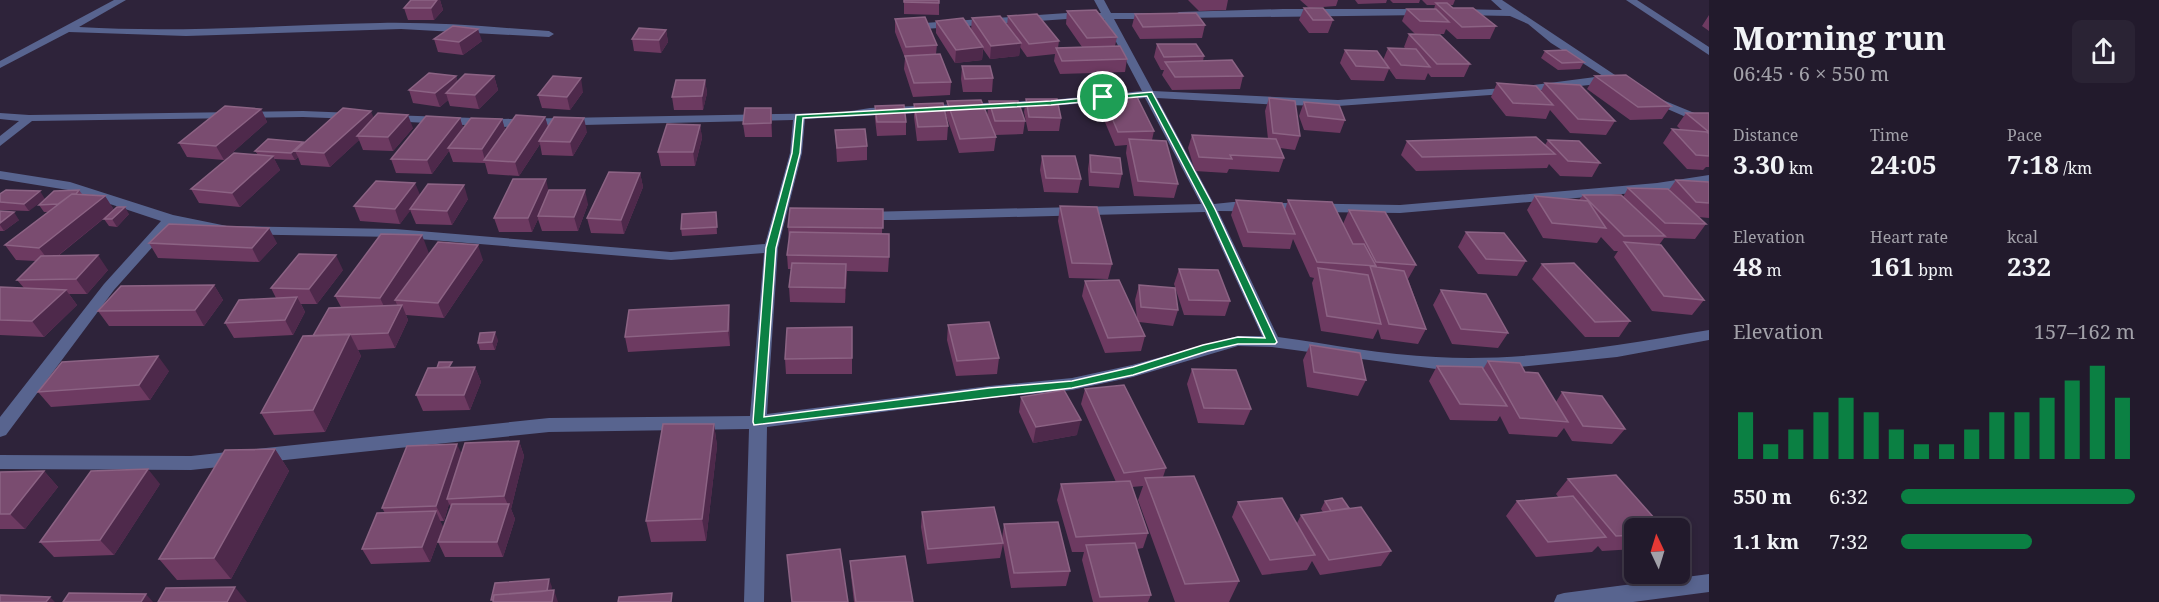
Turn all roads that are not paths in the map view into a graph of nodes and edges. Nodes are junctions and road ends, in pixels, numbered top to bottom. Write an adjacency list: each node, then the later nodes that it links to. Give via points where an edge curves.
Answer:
1 (121, 0): 10 (street)
2 (1099, 0): 8 (street)
3 (1496, 0): 7 (street)
4 (1631, 0): 12 (street)
5 (1430, 12): 8 (street)
6 (1442, 12): 7 (street)
7 (1512, 13): 16 (street, via 1619,81 1338,103)
8 (1108, 16): 9 (street); 16 (street)
9 (905, 27)
10 (70, 29): 11 (street, via 110,33 407,26); 14 (street)
11 (549, 34)
12 (1709, 52)
13 (0, 57): 14 (street)
14 (14, 57): 15 (street)
15 (0, 65)
16 (1150, 93): 21 (street, via 1051,103); 27 (street)
17 (1644, 94): 18 (street)
18 (1676, 109): 19 (street); 23 (street)
19 (1709, 111)
20 (0, 116): 22 (street)
21 (799, 116): 22 (street, via 502,123 291,114); 30 (street, via 786,215)
22 (29, 118): 24 (street)
23 (1709, 123)
24 (0, 141)
25 (0, 175): 29 (street, via 70,186)
26 (1709, 179): 27 (street, via 1400,209)
27 (1210, 209): 28 (street); 32 (street)
28 (852, 216)
29 (170, 219): 30 (street, via 226,230 395,233 671,256); 34 (street, via 109,287)
30 (771, 248): 33 (street)
31 (1709, 335): 32 (street, via 1617,351 1510,362 1436,363)
32 (1272, 342): 33 (street, via 1238,341 1072,384)
33 (758, 422): 35 (street, via 549,425 191,463); 37 (street)
34 (0, 430)
35 (0, 462)
36 (1709, 583): 38 (street)
37 (754, 602)
38 (1564, 602)

